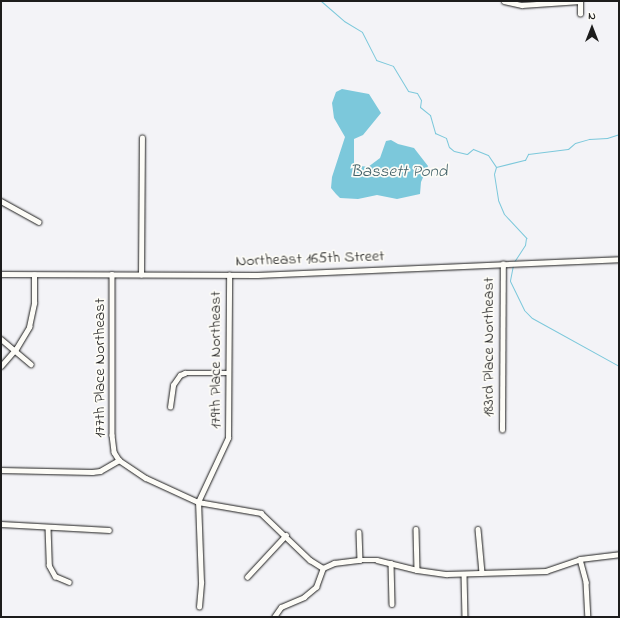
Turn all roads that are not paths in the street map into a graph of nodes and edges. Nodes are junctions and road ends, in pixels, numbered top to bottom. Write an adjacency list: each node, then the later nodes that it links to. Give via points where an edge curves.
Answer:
1 (504, 1): 2 (street, via 522,6)
2 (580, 1): 3 (street)
3 (580, 14)
4 (142, 138): 11 (street)
5 (1, 201): 6 (street)
6 (39, 222)
7 (619, 259): 8 (street, Northeast 165th Street)
8 (505, 264): 13 (street, Northeast 165th Street); 20 (street, 183rd Place Northeast)
9 (1, 274): 12 (street, Northeast 165th Street)
10 (112, 274): 11 (street, Northeast 165th Street); 12 (street, Northeast 165th Street); 21 (street, 177th Place Northeast, via 112,435 114,452)
11 (142, 274): 13 (street, Northeast 165th Street)
12 (34, 275): 15 (street, via 32,317)
13 (229, 275): 18 (street, 179th Place Northeast)
14 (1, 339): 15 (street)
15 (16, 349): 16 (street); 17 (street)
16 (31, 364)
17 (1, 366)
18 (229, 373): 19 (street, via 185,373 172,385); 23 (street, 179th Place Northeast, via 228,438)
19 (170, 407)
20 (502, 430)
21 (119, 460): 22 (street, via 100,471 92,472); 23 (street, via 146,478)
22 (1, 470)
23 (198, 502): 30 (street, via 251,510 268,519); 42 (street, 179th Place Northeast, via 201,582)
24 (1, 524): 25 (street)
25 (48, 527): 28 (street); 40 (street, via 49,565 55,576)
26 (416, 529): 36 (street)
27 (478, 529): 37 (street)
28 (109, 530)
29 (359, 532): 33 (street)
30 (286, 535): 35 (street, via 310,560); 39 (street)
31 (619, 554): 32 (street)
32 (580, 559): 37 (street, via 546,571); 45 (street, via 586,582)
33 (360, 560): 34 (street); 35 (street, via 334,563)
34 (391, 563): 36 (street); 41 (street)
35 (323, 568): 43 (street, via 321,578 310,593 287,603)
36 (417, 570): 38 (street)
37 (482, 573): 38 (street)
38 (464, 574): 44 (street)
39 (247, 577)
40 (69, 582)
41 (392, 604)
42 (199, 607)
43 (274, 617)
44 (465, 617)
45 (588, 617)

